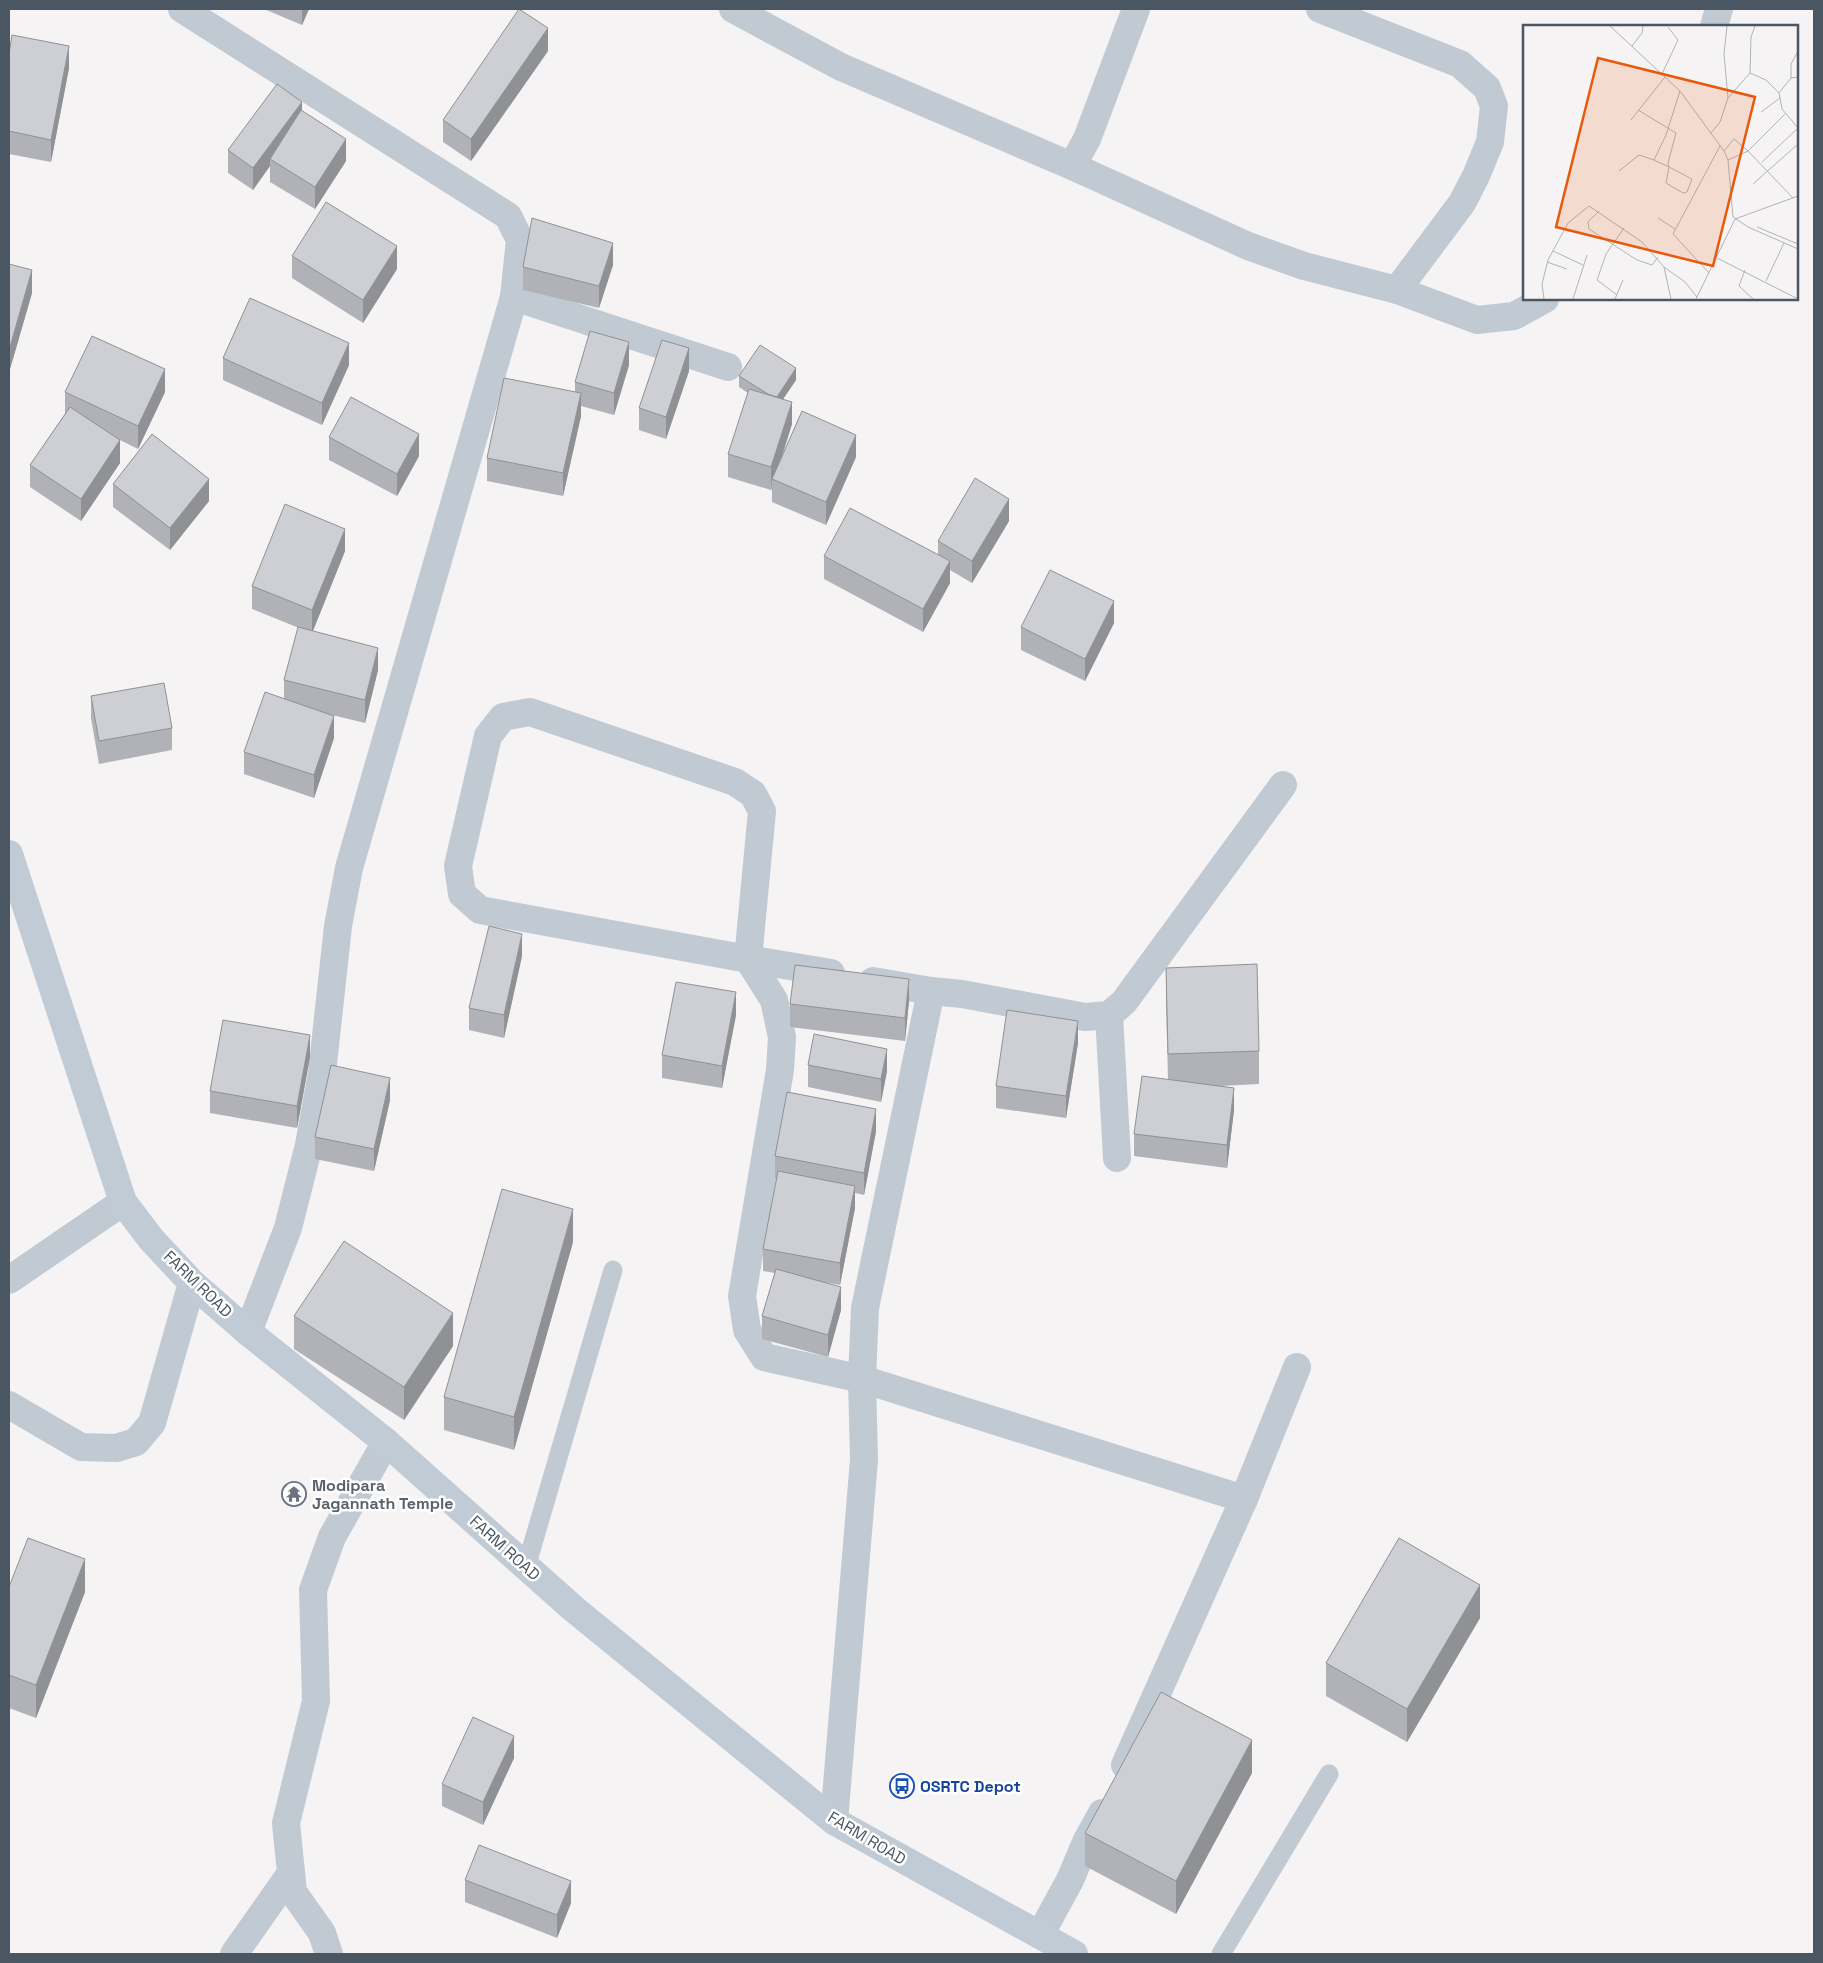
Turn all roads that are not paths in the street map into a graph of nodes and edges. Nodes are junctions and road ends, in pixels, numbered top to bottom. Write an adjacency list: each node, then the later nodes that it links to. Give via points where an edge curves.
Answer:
1 (182, 9): 9 (street, via 508,216 520,240)
2 (734, 9): 7 (street, via 841,67)
3 (1136, 9): 7 (street, via 1087,139)
4 (1320, 9): 8 (street, via 1460,64 1487,88 1494,106 1490,142 1462,203)
5 (1719, 9): 6 (street)
6 (1714, 25)
7 (1072, 166): 8 (street, via 1248,246 1304,266)
8 (1397, 290): 10 (street, via 1477,320 1514,316)
9 (514, 297): 11 (street); 22 (street, via 349,868 338,926 322,1073 309,1145 288,1228)
10 (1544, 300)
11 (728, 367)
12 (1284, 785): 16 (street, via 1124,1002)
13 (9, 854): 18 (main road, FARM ROAD)
14 (748, 959): 14 (street, via 762,811 753,794 735,782 530,712 503,718 488,736 458,866 462,894 480,910); 15 (street); 24 (street, via 774,1000 782,1037 780,1070 742,1296 748,1330 764,1357)
15 (931, 991): 16 (street, via 1085,1017); 24 (street, via 865,1308)
16 (1109, 1015): 17 (street)
17 (1117, 1158)
18 (123, 1202): 20 (street); 21 (main road, FARM ROAD, via 151,1239)
19 (613, 1270): 28 (lane)
20 (9, 1280)
21 (192, 1283): 22 (main road, FARM ROAD); 25 (street, via 152,1423 136,1442 116,1448 81,1447)
22 (248, 1332): 26 (main road, FARM ROAD)
23 (1297, 1368): 27 (street)
24 (862, 1379): 27 (street); 30 (street, via 864,1460)
25 (9, 1405)
26 (386, 1442): 28 (main road, FARM ROAD); 31 (street, via 332,1537 314,1590 316,1701 286,1823)
27 (1244, 1499): 32 (street, via 1115,1788)
28 (526, 1567): 30 (main road, FARM ROAD)
29 (1329, 1774): 36 (lane)
30 (834, 1820): 32 (main road, FARM ROAD)
31 (291, 1873): 33 (street); 34 (street, via 293,1892 322,1933)
32 (1040, 1936): 35 (main road, FARM ROAD)
33 (234, 1954)
34 (329, 1954)
35 (1074, 1954)
36 (1221, 1954)

